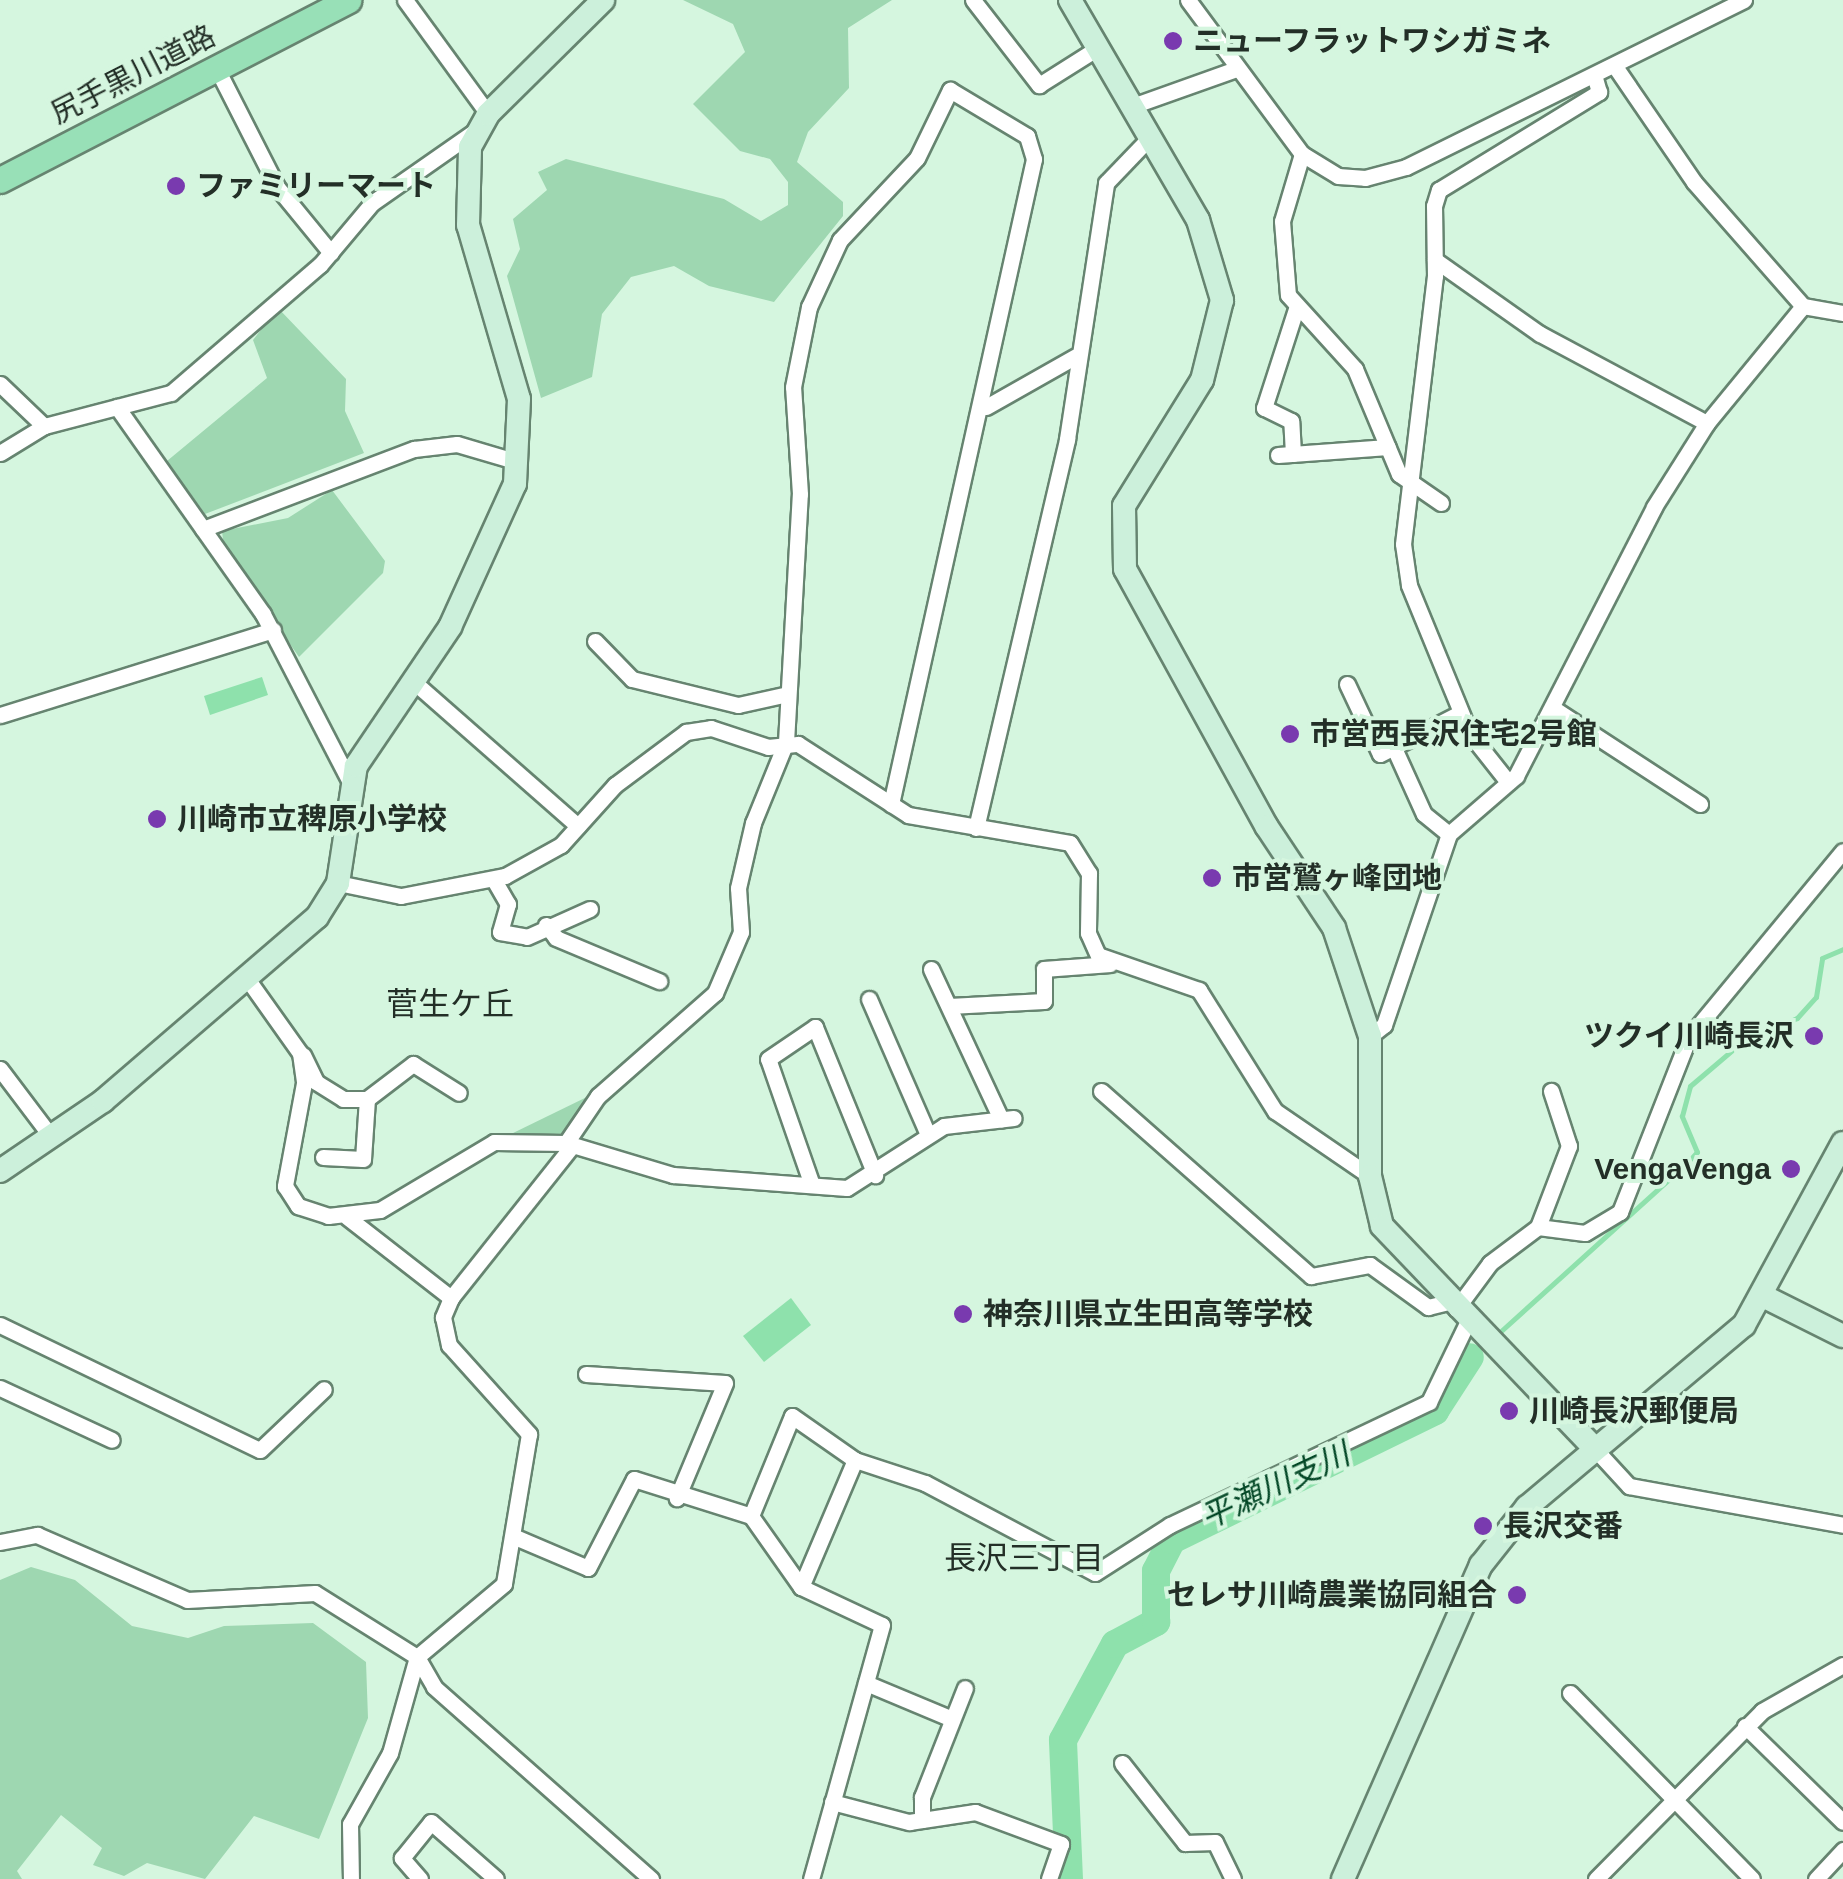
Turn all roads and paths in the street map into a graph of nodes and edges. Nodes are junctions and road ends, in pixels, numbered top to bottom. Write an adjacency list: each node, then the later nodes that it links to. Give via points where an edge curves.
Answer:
1 (348, 0): 10 (main road, 尻手黒川道路)
2 (405, 0): 14 (street)
3 (603, 0): 14 (street)
4 (973, 0): 8 (street, via 1038,85)
5 (1070, 0): 8 (street)
6 (1188, 0): 11 (street)
7 (1744, 0): 9 (street)
8 (1099, 47): 13 (street)
9 (1614, 65): 12 (street); 20 (street, via 1694,182)
10 (217, 69): 17 (main road, 尻手黒川道路); 18 (street, via 277,187)
11 (1236, 69): 13 (street); 16 (street)
12 (1594, 75): 16 (street, via 1406,168 1338,176); 19 (street, via 1599,92 1440,190)
13 (1136, 105): 15 (street)
14 (483, 122): 18 (street, via 372,203); 31 (street, via 465,196 519,399)
15 (1152, 135): 23 (street, via 1106,183); 63 (street, via 1210,250 1222,324 1202,380 1129,494 1125,569 1267,827 1326,910)
16 (1302, 154): 21 (street, via 1282,221)
17 (3, 171)
18 (332, 253): 25 (street, via 184,384)
19 (1435, 260): 27 (street, via 1540,334); 32 (street)
20 (1803, 306): 22 (street); 27 (street)
21 (1296, 310): 29 (street, via 1355,368); 29 (street, via 1264,408 1291,421 1286,455)
22 (1843, 312)
23 (1076, 356): 26 (street); 50 (street, via 1067,439)
24 (0, 384): 28 (street)
25 (116, 407): 28 (street); 34 (street)
26 (986, 407): 39 (street, via 1034,146 950,90 917,158 840,240 809,307 793,387 800,494); 47 (street)
27 (1707, 423): 40 (street, via 1654,507)
28 (44, 426): 30 (street)
29 (1388, 446): 32 (street)
30 (0, 454)
31 (518, 462): 34 (street, via 457,444 414,448); 37 (street, via 495,541)
32 (1409, 485): 33 (street); 41 (street, via 1408,585)
33 (1441, 504)
34 (203, 528): 35 (street)
35 (273, 630): 42 (street); 45 (street)
36 (596, 641): 39 (street, via 632,680 738,705)
37 (414, 682): 45 (street); 49 (street)
38 (1347, 684): 44 (street, via 1380,754)
39 (788, 694): 43 (street)
40 (1556, 710): 46 (street); 48 (street)
41 (1460, 713): 44 (street); 46 (street)
42 (0, 714)
43 (786, 742): 47 (street); 49 (street, via 768,746 711,728 686,732); 73 (street, via 753,822 738,888 741,932 715,993 598,1096)
44 (1394, 748): 51 (street, via 1424,814)
45 (350, 782): 54 (street)
46 (1508, 782): 51 (street)
47 (891, 804): 50 (street, via 948,828)
48 (1700, 804)
49 (578, 826): 53 (street)
50 (976, 828): 57 (street, via 1070,843 1089,872 1089,940)
51 (1450, 834): 63 (street, via 1384,1024)
52 (1843, 850): 80 (street, via 1690,1037 1620,1212 1585,1233)
53 (494, 880): 54 (street, via 400,896); 56 (street, via 508,904 500,932 527,937)
54 (338, 883): 59 (street, via 317,917)
55 (590, 908): 56 (street)
56 (546, 925): 60 (street, via 556,938)
57 (1110, 964): 62 (street, via 1044,970 1044,1001); 77 (street, via 1199,990 1275,1110)
58 (931, 969): 62 (street)
59 (246, 978): 64 (street); 70 (street, via 104,1101)
60 (659, 981)
61 (869, 999): 71 (street)
62 (948, 1006): 71 (street, via 1007,1118)
63 (1370, 1036): 77 (street)
64 (300, 1054): 69 (street, via 326,1092); 79 (street, via 304,1083 285,1186 298,1206)
65 (0, 1069): 70 (street)
66 (1552, 1091): 80 (street, via 1569,1146)
67 (1101, 1092): 83 (street, via 1311,1276 1370,1265 1428,1307)
68 (459, 1093): 69 (street, via 404,1064)
69 (368, 1099): 74 (street, via 363,1159)
70 (50, 1135): 75 (street)
71 (928, 1136): 76 (street)
72 (1843, 1142): 81 (street)
73 (569, 1144): 78 (street, via 673,1175); 79 (street, via 494,1142 380,1210); 82 (street)
74 (322, 1157)
75 (0, 1171)
76 (876, 1174): 78 (street, via 847,1188); 78 (street, via 815,1027 768,1059)
77 (1370, 1176): 83 (street, via 1387,1235)
78 (812, 1185)
79 (347, 1218): 82 (street)
80 (1538, 1226): 83 (street, via 1490,1263)
81 (1765, 1297): 85 (street); 90 (street, via 1706,1358)
82 (452, 1298): 95 (street, via 442,1316 449,1345 526,1420)
83 (1462, 1316): 90 (street); 91 (street, via 1429,1402 1170,1525 1095,1573 925,1483)
84 (0, 1325): 88 (street, via 260,1450)
85 (1843, 1336)
86 (586, 1374): 92 (street, via 725,1384)
87 (0, 1388): 89 (street)
88 (324, 1389)
89 (112, 1440)
90 (1594, 1448): 94 (street, via 1628,1486); 118 (street, via 1527,1508 1482,1565)
91 (855, 1460): 93 (street, via 792,1416); 97 (street)
92 (678, 1498): 93 (street); 95 (street, via 634,1479 588,1568)
93 (751, 1516): 97 (street)
94 (1843, 1524)
95 (515, 1537): 98 (street, via 498,1592 451,1620)
96 (0, 1542): 98 (street, via 37,1535 187,1600 314,1593)
97 (801, 1587): 100 (street, via 882,1625)
98 (417, 1658): 111 (street, via 390,1753 350,1824); 114 (street, via 434,1687)
99 (1843, 1665): 104 (street)
100 (866, 1683): 103 (street); 107 (street)
101 (965, 1688): 103 (street)
102 (1570, 1693): 106 (street)
103 (952, 1720): 108 (street, via 922,1797)
104 (1745, 1726): 106 (street); 109 (street)
105 (1122, 1763): 117 (street, via 1185,1843 1215,1842)
106 (1668, 1796): 119 (street); 120 (street)
107 (832, 1802): 108 (street); 115 (street)
108 (922, 1820): 116 (street, via 974,1812 1061,1844)
109 (1843, 1822)
110 (1843, 1850): 121 (street)
111 (350, 1879)
112 (420, 1879): 113 (street, via 402,1858 431,1822)
113 (496, 1879)
114 (651, 1879)
115 (812, 1879)
116 (1049, 1879)
117 (1233, 1879)
118 (1343, 1879)
119 (1596, 1879)
120 (1752, 1879)
121 (1816, 1879)

